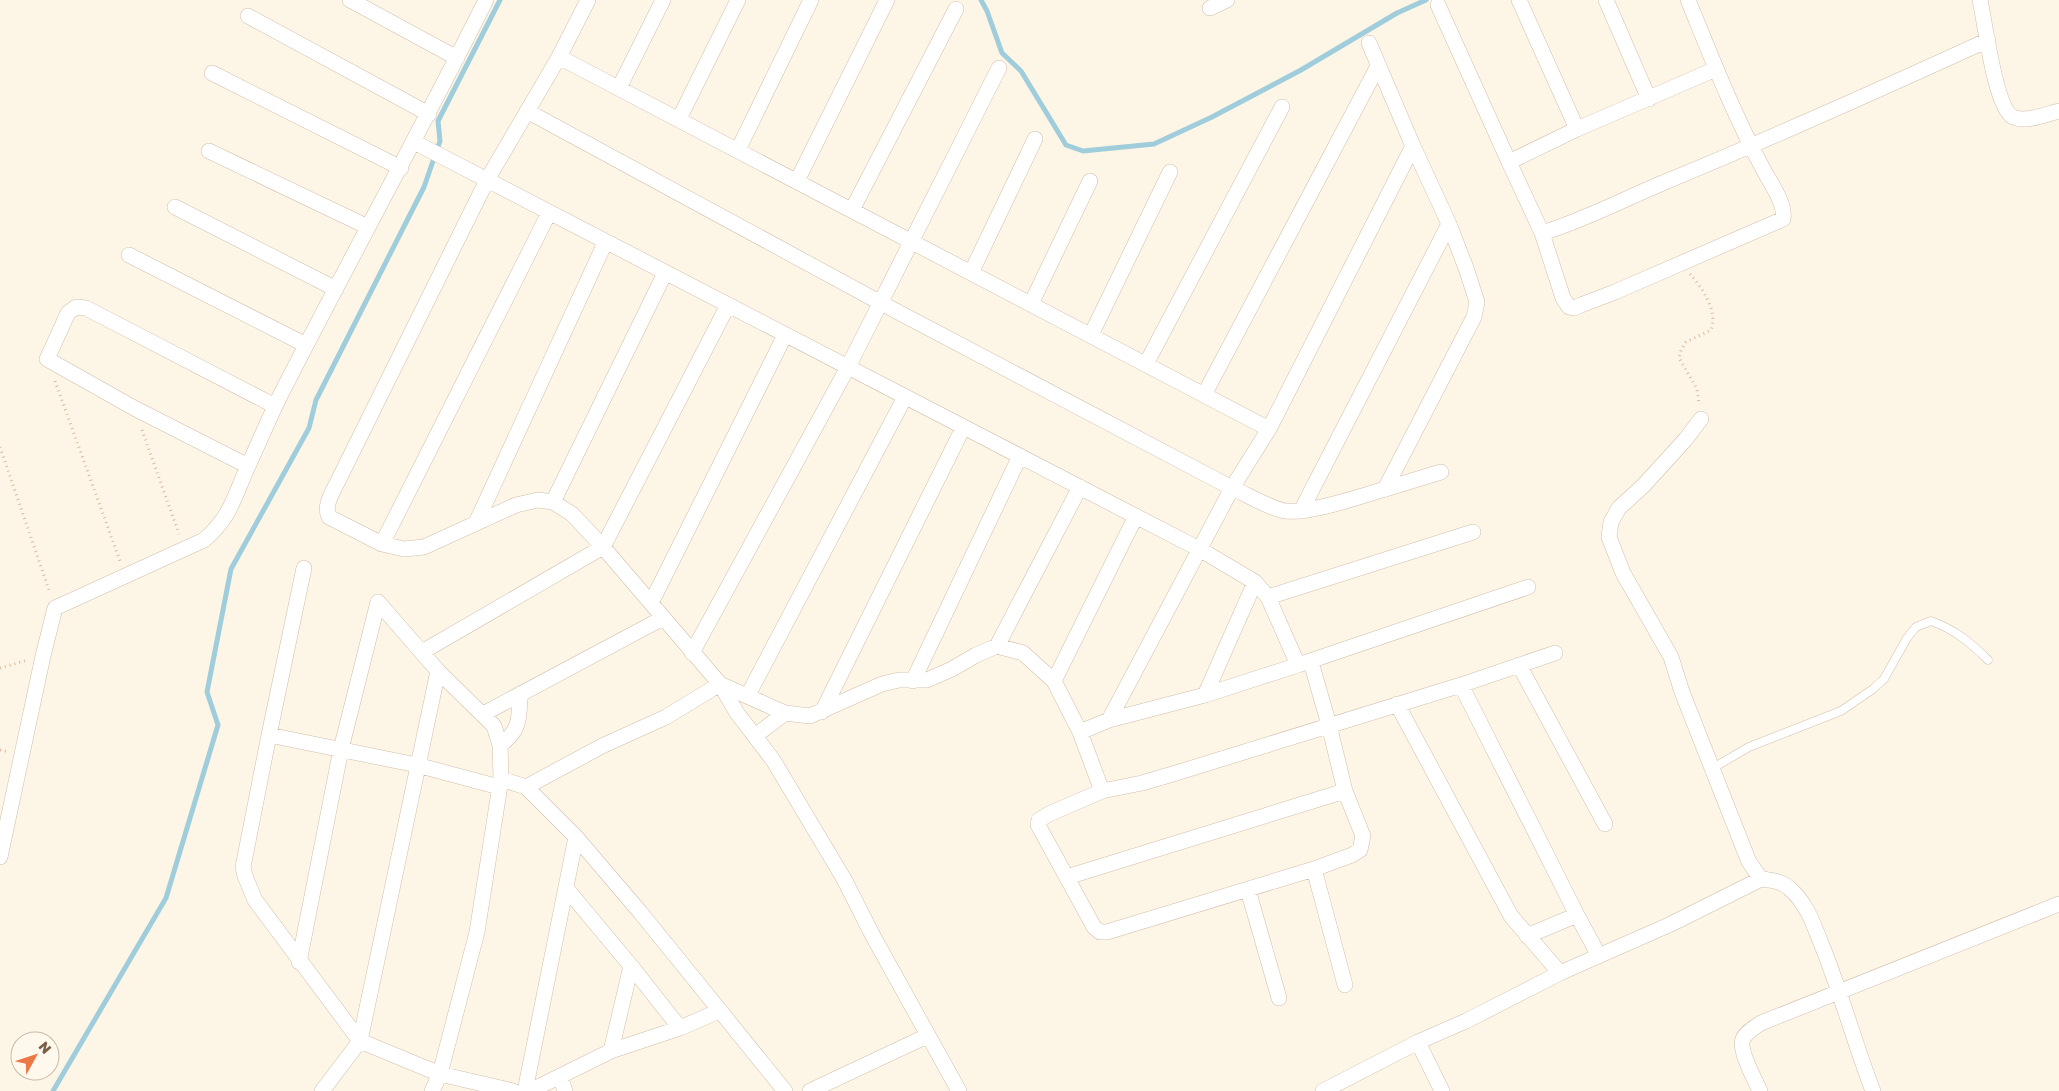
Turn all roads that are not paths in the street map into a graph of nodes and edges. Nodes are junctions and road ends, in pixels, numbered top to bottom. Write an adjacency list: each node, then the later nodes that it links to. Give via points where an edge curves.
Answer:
1 (350, 0): 20 (street)
2 (486, 0): 20 (street)
3 (588, 0): 19 (street)
4 (664, 0): 25 (street)
5 (738, 0): 31 (street)
6 (811, 0): 37 (street)
7 (887, 0): 43 (street)
8 (1227, 0): 14 (street)
9 (1519, 0): 32 (street)
10 (1606, 0): 26 (street)
11 (1688, 0): 23 (street)
12 (1980, 0): 17 (street)
13 (1438, 5): 39 (street)
14 (1210, 8)
15 (956, 9): 46 (street)
16 (248, 16): 30 (street)
17 (1988, 40): 28 (street, via 2006,112 2014,118 2029,119); 36 (street)
18 (1369, 43): 21 (street)
19 (559, 57): 25 (street); 29 (street)
20 (457, 58): 30 (street)
21 (1378, 66): 35 (street); 65 (street)
22 (999, 68): 51 (street)
23 (1716, 69): 26 (street); 36 (street)
24 (212, 72): 40 (street)
25 (619, 88): 31 (street)
26 (1649, 99): 32 (street)
27 (1282, 107): 63 (street)
28 (2059, 111)
29 (527, 112): 42 (street); 57 (street)
30 (429, 114): 34 (street)
31 (679, 119): 37 (street)
32 (1577, 129): 39 (street)
33 (1035, 139): 54 (street)
34 (414, 142): 40 (street); 42 (street)
35 (1412, 146): 48 (street); 70 (street)
36 (1751, 146): 50 (street); 50 (street, via 1779,201 1783,219 1615,292 1574,308 1568,307)
37 (738, 150): 43 (street)
38 (209, 151): 49 (street)
39 (1510, 162): 50 (street)
40 (401, 168): 49 (street)
41 (1170, 172): 61 (street)
42 (488, 180): 47 (street); 82 (street, via 327,505 329,517)
43 (796, 181): 46 (street)
44 (1090, 181): 58 (street)
45 (175, 207): 56 (street)
46 (852, 210): 51 (street)
47 (549, 213): 52 (street); 82 (street)
48 (1449, 224): 76 (street, via 1477,302 1474,317); 78 (street)
49 (368, 227): 56 (street)
50 (1542, 234)
51 (911, 241): 54 (street); 57 (street)
52 (605, 243): 55 (street); 80 (street)
53 (130, 256): 62 (street)
54 (972, 272): 58 (street)
55 (665, 273): 59 (street); 77 (street)
56 (336, 289): 62 (street)
57 (881, 303): 64 (street); 75 (street)
58 (1031, 304): 61 (street)
59 (728, 305): 60 (street); 83 (street)
60 (785, 335): 64 (street); 89 (street)
61 (1091, 335): 63 (street)
62 (306, 345): 67 (street)
63 (1146, 364): 65 (street)
64 (848, 367): 66 (street); 93 (street)
65 (1204, 395): 70 (street)
66 (905, 397): 69 (street); 104 (street)
67 (275, 406): 72 (street); 72 (street, via 86,308 76,307 68,313 47,359)
68 (1701, 419): 118 (street, via 1643,486 1618,508 1611,522 1609,537 1623,572 1671,657)
69 (963, 428): 71 (street); 107 (street)
70 (1269, 429): 75 (street)
71 (1020, 456): 74 (street); 99 (street)
72 (248, 466): 125 (street, via 230,512 204,540 55,608)
73 (1442, 472): 76 (street)
74 (1080, 487): 79 (street); 91 (street)
75 (1232, 488): 78 (street, via 1285,511); 84 (street)
76 (1385, 489): 78 (street)
77 (553, 502): 80 (street, via 538,500 516,505); 83 (street, via 572,514)
78 (1300, 511)
79 (1136, 516): 84 (street); 100 (street)
80 (476, 523): 82 (street, via 424,547 404,549)
81 (1473, 532): 88 (street)
82 (382, 544)
83 (603, 547): 89 (street); 92 (street)
84 (1201, 550): 86 (street); 110 (street)
85 (304, 568): 113 (street)
86 (1255, 582): 88 (street); 105 (street)
87 (1528, 587): 96 (street)
88 (1268, 597): 96 (street)
89 (651, 602): 90 (street)
90 (663, 618): 93 (street); 103 (street)
91 (997, 646): 99 (street, via 938,676); 100 (street, via 1023,652)
92 (422, 652): 98 (street); 116 (street, via 378,602)
93 (692, 653): 101 (street)
94 (1555, 653): 97 (street)
95 (1988, 660): 118 (lane, via 1946,627 1931,621 1916,627 1884,679 1874,689 1841,711 1749,747)
96 (1304, 663): 105 (street); 111 (street)
97 (1519, 665): 102 (street); 123 (street)
98 (438, 671): 109 (street); 117 (street)
99 (912, 681): 107 (street, via 882,684)
100 (1054, 681): 112 (street)
101 (720, 684): 104 (street); 114 (street); 120 (street, via 666,717)
102 (1461, 684): 106 (street); 132 (street)
103 (520, 694): 109 (street); 115 (street, via 518,726)
104 (748, 695): 108 (street)
105 (1205, 695): 110 (street)
106 (1397, 704): 111 (street); 133 (street, via 1511,916)
107 (822, 712): 108 (street, via 810,716)
108 (785, 713): 114 (street)
109 (483, 714): 115 (street, via 494,726)
110 (1109, 720): 112 (street)
111 (1330, 725): 121 (street, via 1159,778); 122 (street)
112 (1080, 732): 121 (street)
113 (269, 735): 116 (street); 135 (street, via 243,867 255,900)
114 (755, 736): 143 (street, via 773,760 844,879)
115 (500, 745): 119 (street)
116 (341, 749): 117 (street); 135 (street)
117 (417, 765): 119 (street); 144 (street)
118 (1713, 768): 128 (street, via 1746,854)
119 (500, 783): 120 (street); 147 (street, via 477,932)
120 (526, 786): 124 (street)
121 (1102, 791): 127 (street, via 1039,820 1038,825)
122 (1345, 791): 126 (street, via 1363,836 1360,850); 127 (street)
123 (1605, 824)
124 (576, 836): 129 (street); 141 (street)
125 (0, 857)
126 (1314, 869): 130 (street); 138 (street)
127 (1067, 877): 130 (street, via 1094,927 1100,932)
128 (1760, 879): 134 (street); 139 (street, via 1776,880 1788,887 1805,906)
129 (566, 888): 136 (street); 152 (street)
130 (1248, 890): 140 (street)
131 (2059, 904): 139 (street)
132 (1576, 915): 133 (street); 134 (street)
133 (1528, 936): 137 (street)
134 (1599, 956): 137 (street)
135 (299, 962): 144 (street)
136 (631, 966): 142 (street); 146 (street)
137 (1560, 973): 145 (street)
138 (1345, 985)
139 (1840, 991): 160 (street, via 1761,1023 1748,1032 1741,1048); 161 (street, via 1860,1060)
140 (1279, 998)
141 (719, 1011): 142 (street); 155 (street)
142 (680, 1028): 146 (street)
143 (927, 1036): 156 (street); 157 (street)
144 (360, 1042): 147 (street); 149 (street)
145 (1418, 1042): 158 (street); 159 (street)
146 (611, 1051): 148 (street)
147 (440, 1074): 150 (street); 151 (street)
148 (560, 1076): 153 (street); 154 (street)
149 (322, 1091)
150 (432, 1091)
151 (513, 1091)
152 (525, 1091)
153 (530, 1091)
154 (565, 1091)
155 (785, 1091)
156 (810, 1091)
157 (959, 1091)
158 (1323, 1091)
159 (1442, 1091)
160 (1760, 1091)
161 (1873, 1091)

